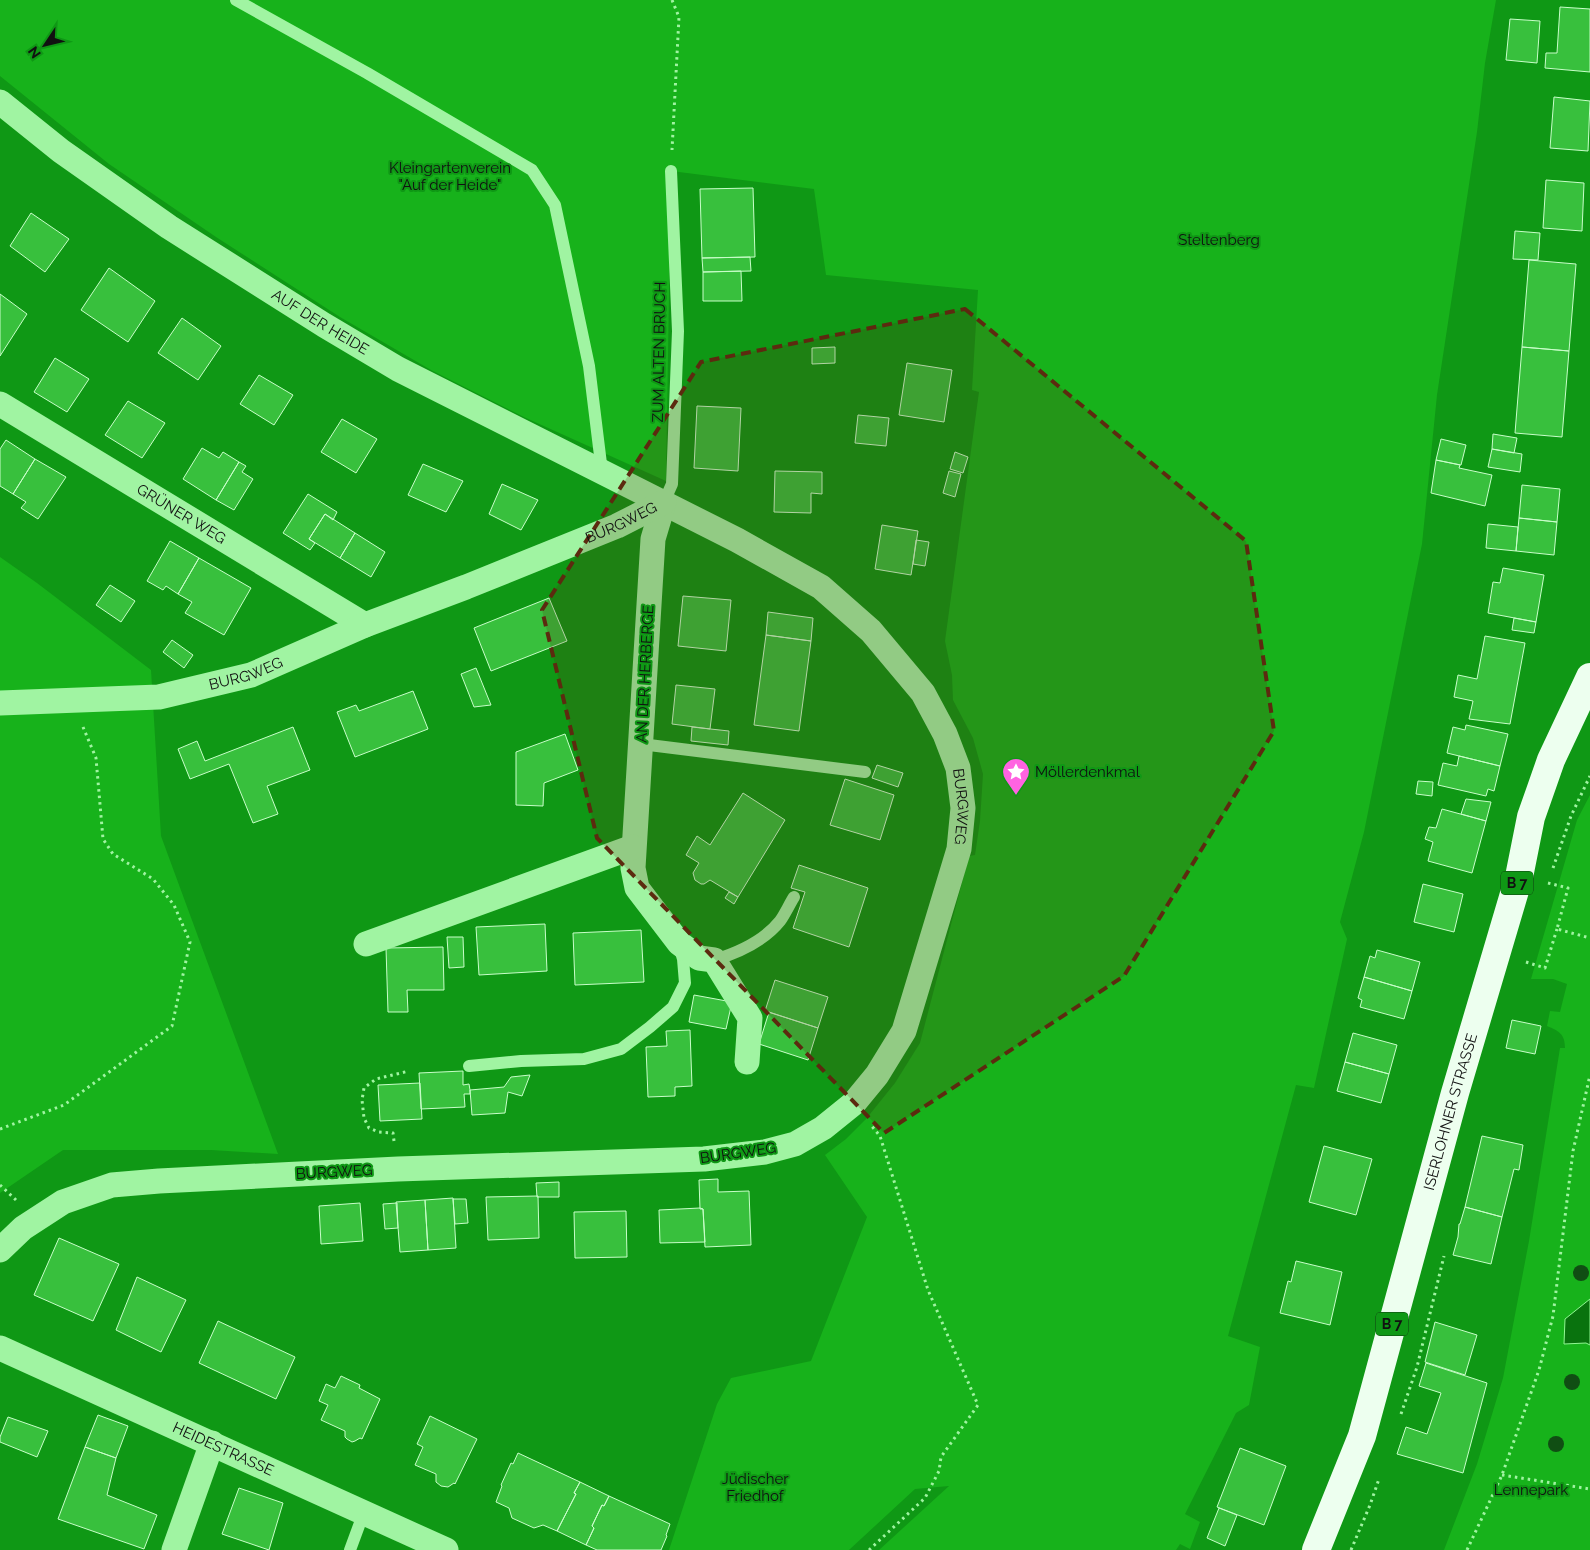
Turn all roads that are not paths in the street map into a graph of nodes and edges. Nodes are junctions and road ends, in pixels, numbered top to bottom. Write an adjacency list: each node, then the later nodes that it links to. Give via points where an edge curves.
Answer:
1 (236, 0): 5 (lane, via 532,170 555,205 589,366)
2 (0, 102): 5 (street, AUF DER HEIDE, via 61,151 169,227 324,325 398,369)
3 (671, 171): 6 (lane, ZUM ALTEN BRUCH, via 678,330 672,484)
4 (0, 404): 7 (street, GRÜNER WEG)
5 (602, 472): 6 (street, AUF DER HEIDE)
6 (664, 502): 7 (street, BURGWEG, via 608,529 466,587); 10 (street, AN DER HERBERGE, via 653,539); 19 (street, BURGWEG, via 821,587 871,631 923,693 945,734 958,768 963,808 960,849 904,1031 854,1103 823,1128 795,1144 765,1152 704,1159 398,1169 112,1185 63,1202 23,1228)
7 (365, 624): 9 (street, BURGWEG, via 251,675 159,697)
8 (1590, 677): 26 (main road, ISERLOHNER STRASSE / B 7, via 1551,760 1531,817 1519,877 1455,1093 1362,1436)
9 (0, 703)
10 (641, 744): 11 (lane); 12 (street, AN DER HERBERGE)
11 (866, 772)
12 (633, 847): 14 (street, AN DER HERBERGE, via 637,888); 15 (street)
13 (794, 897): 16 (lane, via 780,922 756,941 734,954)
14 (679, 943): 16 (street, AN DER HERBERGE, via 699,958); 18 (lane, via 685,983 673,1006 621,1049 584,1059)
15 (366, 944)
16 (714, 960): 17 (street, via 750,1018)
17 (747, 1062)
18 (469, 1066)
19 (0, 1250)
20 (0, 1348): 21 (street, HEIDESTRASSE)
21 (212, 1443): 22 (street, HEIDESTRASSE); 23 (street)
22 (364, 1512): 24 (lane); 25 (street, HEIDESTRASSE)
23 (174, 1550)
24 (350, 1550)
25 (446, 1550)
26 (1316, 1550)

